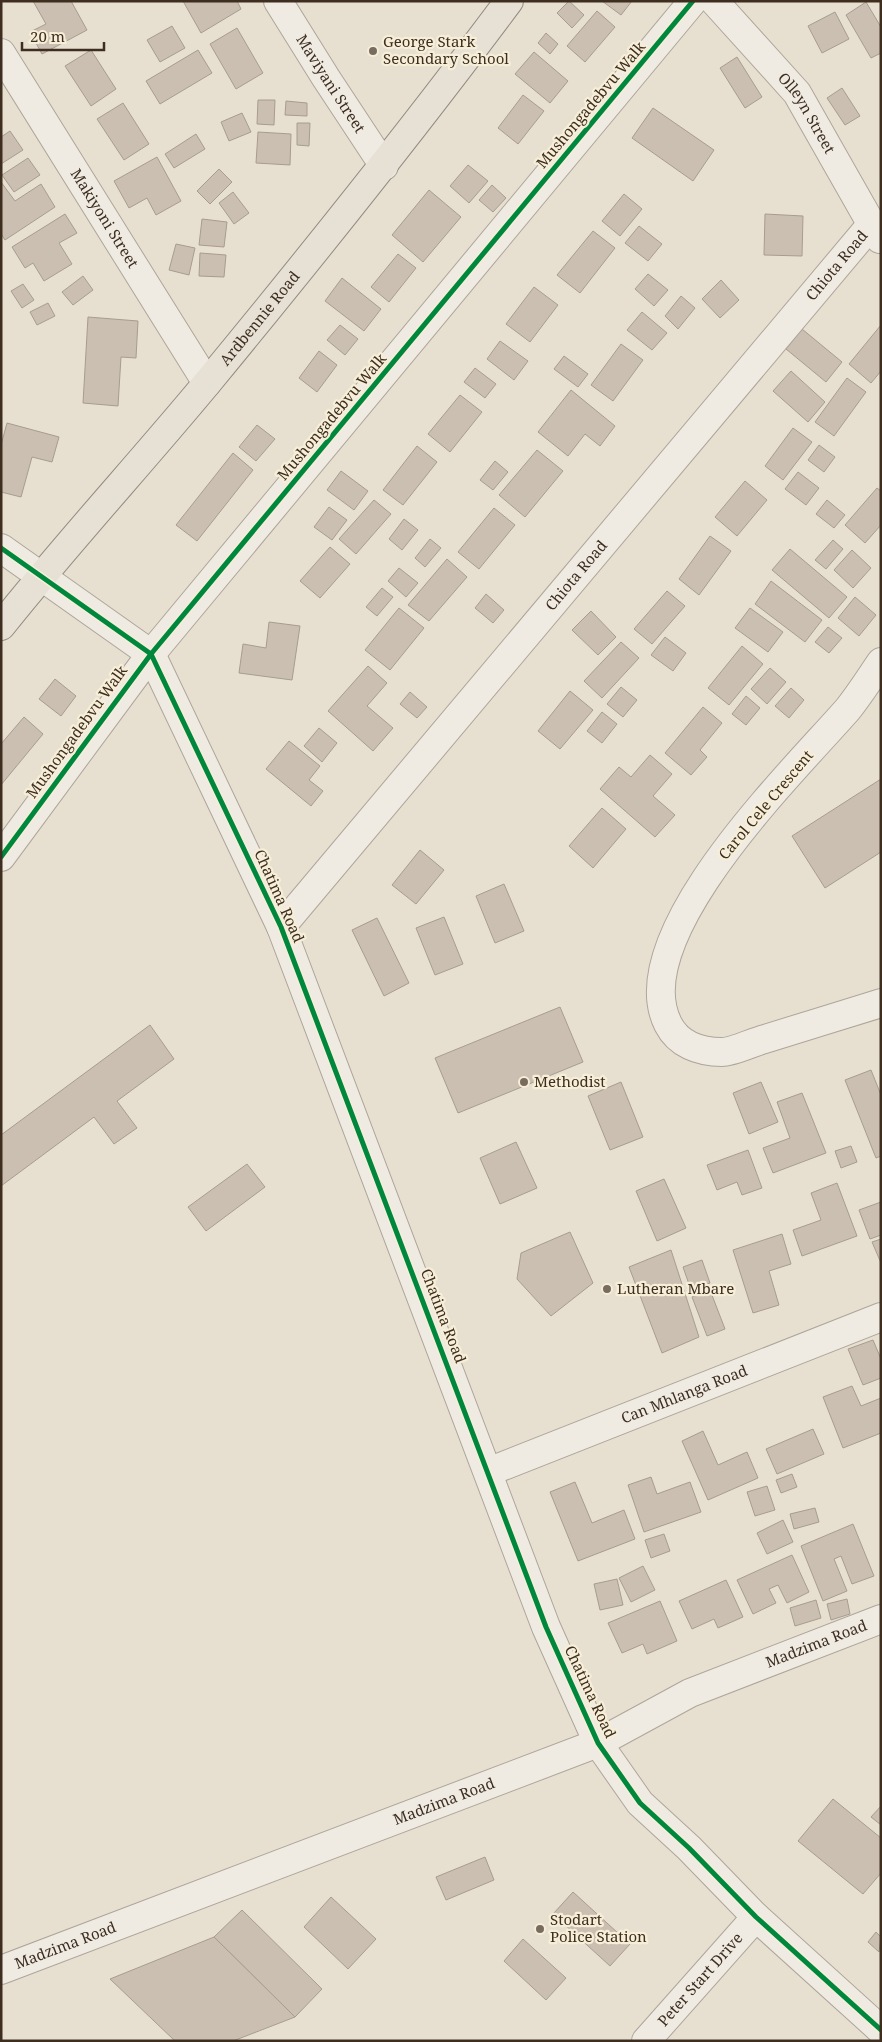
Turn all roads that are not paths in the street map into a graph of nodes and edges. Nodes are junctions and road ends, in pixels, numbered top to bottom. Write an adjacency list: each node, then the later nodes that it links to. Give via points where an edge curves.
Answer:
1 (278, 1): 6 (street, Maviyani Street)
2 (509, 1): 6 (main road, Ardbennie Road)
3 (693, 1): 12 (street, Mushongadebvu Walk)
4 (714, 1): 7 (street, Olleyn Street, via 797,93)
5 (1, 53): 8 (street, Makiyoni Street)
6 (384, 166): 8 (main road, Ardbennie Road)
7 (876, 233): 15 (street, Chiota Road)
8 (207, 383): 10 (main road, Ardbennie Road)
9 (1, 548): 10 (street, Chatima Road)
10 (41, 576): 11 (main road, Ardbennie Road); 12 (street, Chatima Road)
11 (1, 626)
12 (150, 654): 14 (street, Mushongadebvu Walk); 15 (street, Chatima Road)
13 (881, 662): 16 (street, Carol Cele Crescent, via 850,706 732,841 691,900 667,953 660,983 662,1011 673,1034 690,1047 723,1052)
14 (1, 857)
15 (281, 927): 18 (street, Chatima Road)
16 (881, 1003)
17 (881, 1317): 18 (street, Can Mhlanga Road)
18 (488, 1472): 20 (street, Chatima Road, via 546,1626)
19 (881, 1619): 20 (street, Madzima Road, via 690,1694)
20 (598, 1742): 21 (street, Chatima Road, via 640,1802); 22 (street, Madzima Road)
21 (756, 1917): 23 (street, Chatima Road); 24 (street, Peter Start Drive)
22 (1, 1970)
23 (881, 2030)
24 (646, 2041)

